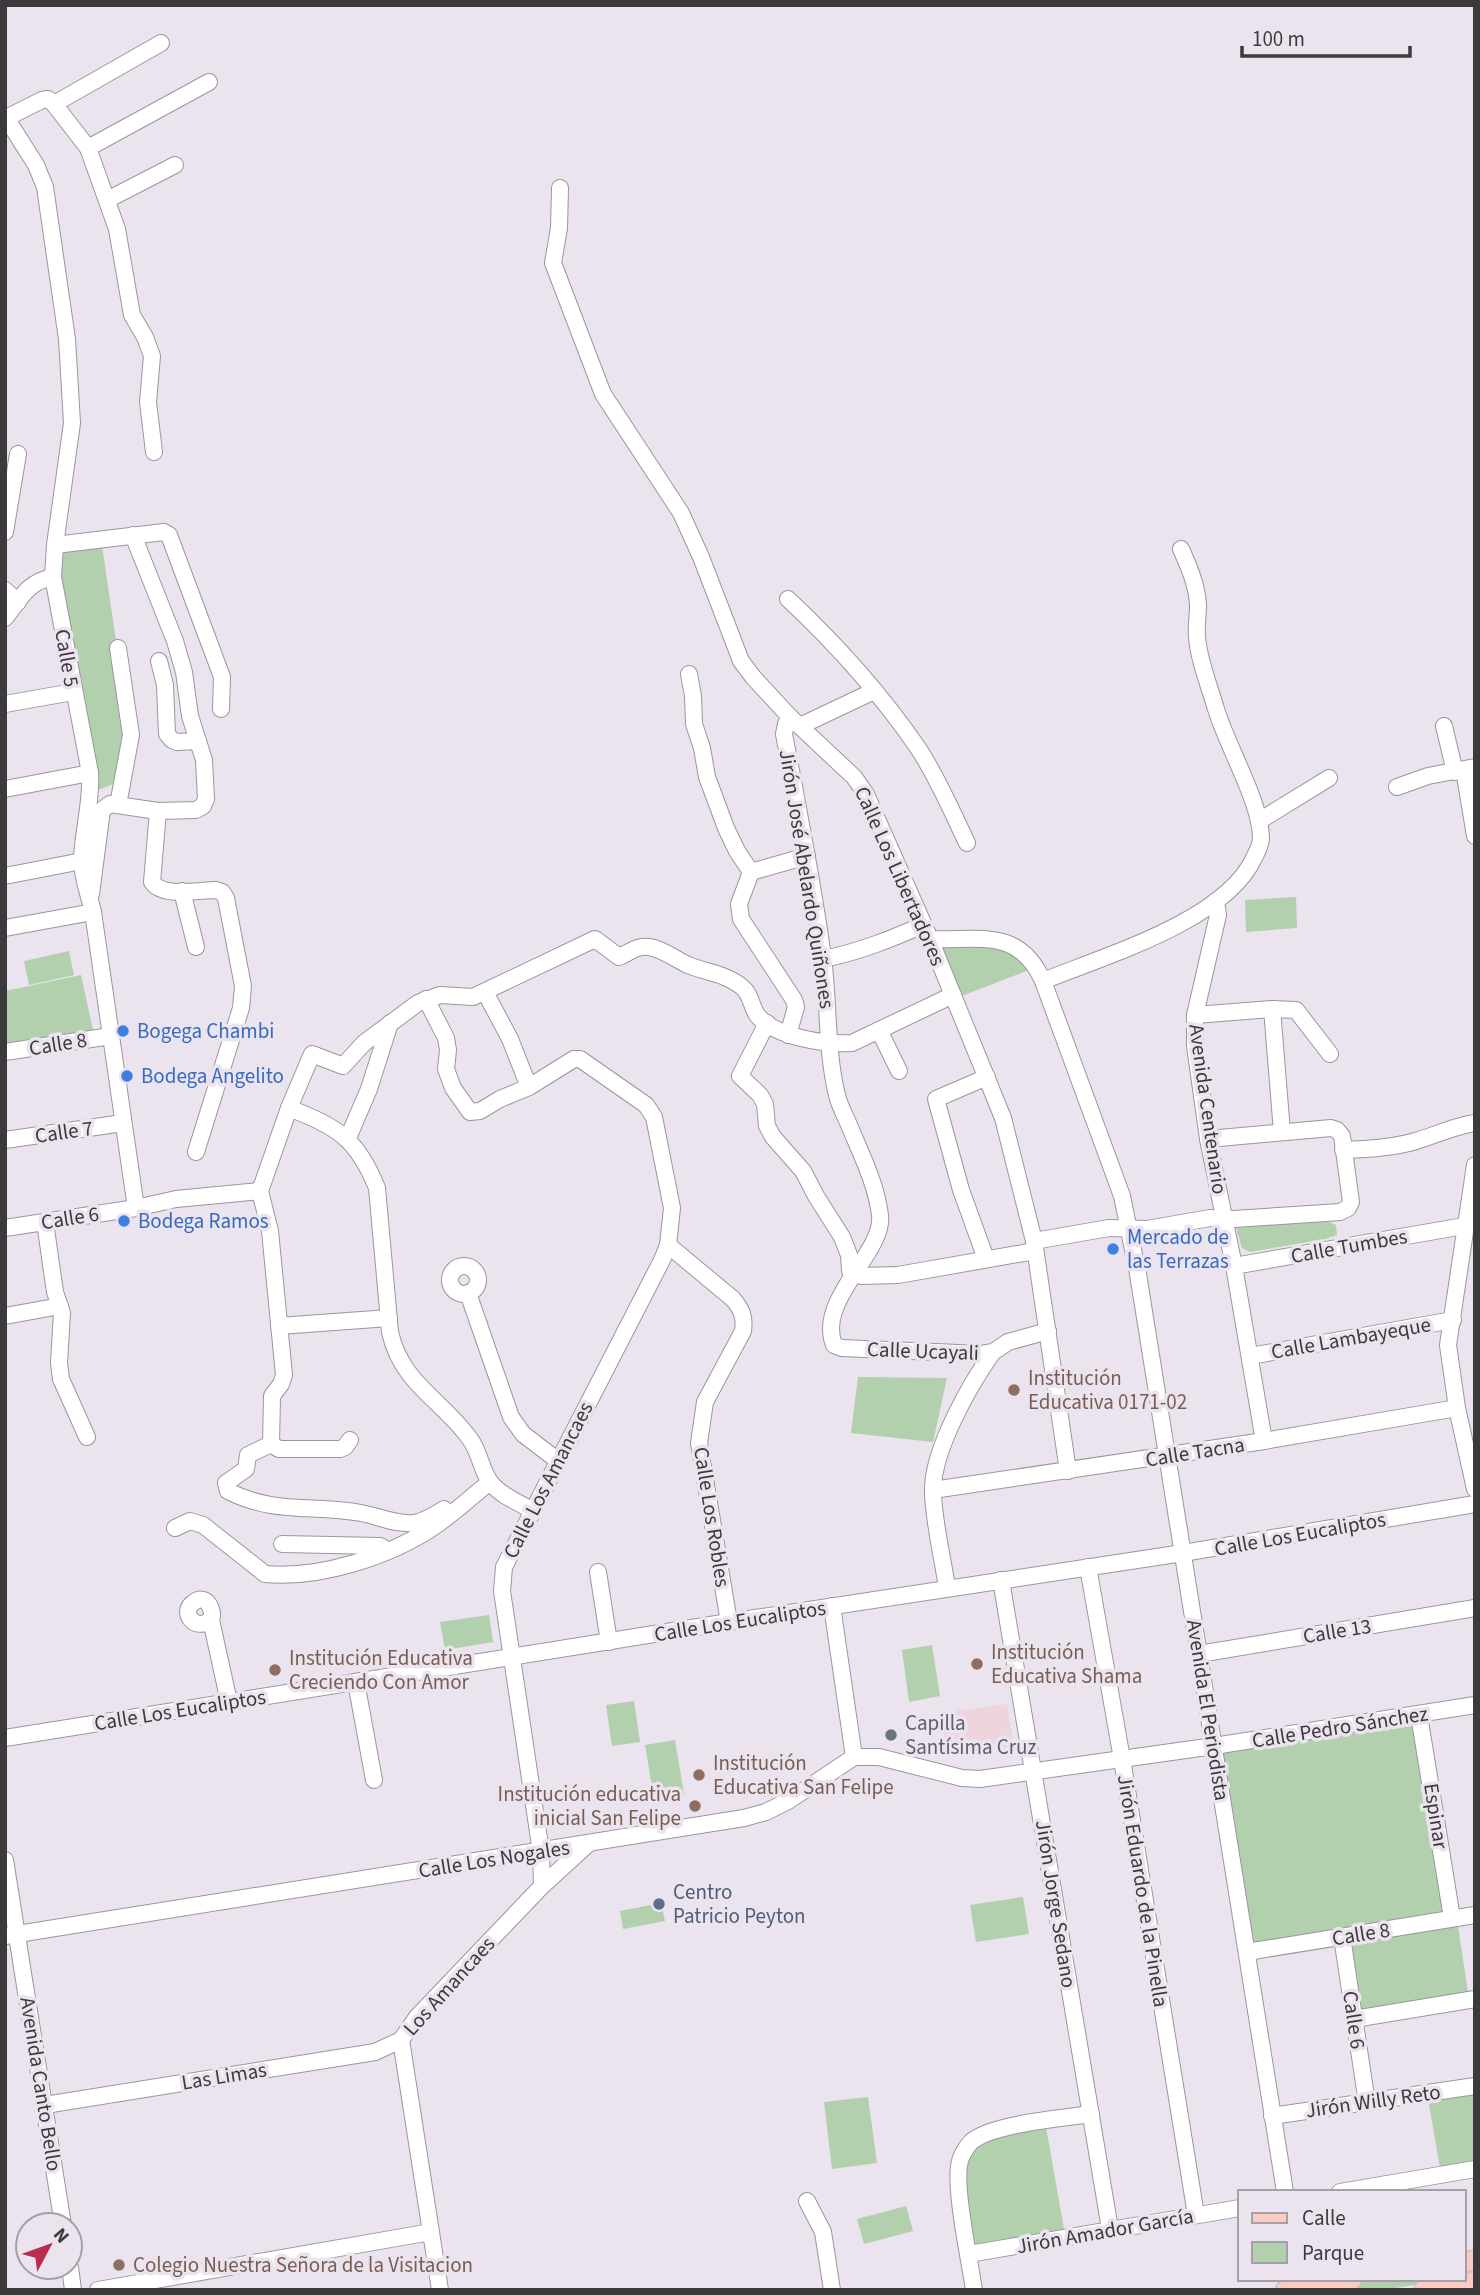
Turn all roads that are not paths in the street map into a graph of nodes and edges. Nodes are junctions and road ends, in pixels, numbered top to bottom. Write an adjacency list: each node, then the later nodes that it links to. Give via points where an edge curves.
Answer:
1 (161, 43): 3 (street)
2 (209, 82): 5 (street)
3 (54, 104): 4 (street, via 42,100); 5 (street)
4 (6, 117): 13 (street, Calle 5, via 45,187 66,339 72,423)
5 (88, 148): 8 (street)
6 (175, 164): 8 (street)
7 (560, 188): 27 (street, Calle Los Libertadores, via 553,263 603,394 681,513 741,661)
8 (107, 200): 9 (street, via 117,229 132,315 152,356 148,402)
9 (154, 452)
10 (18, 454): 11 (street)
11 (5, 533)
12 (133, 535): 13 (street); 26 (street, via 169,535 222,677); 29 (street, via 175,642)
13 (55, 545): 15 (street, Calle 5)
14 (1181, 549): 38 (street, via 1193,576 1205,674 1222,732)
15 (53, 576): 18 (street, via 38,580); 24 (street, Calle 5)
16 (5, 590): 18 (street)
17 (788, 599): 23 (street)
18 (18, 602): 19 (street)
19 (5, 618)
20 (118, 648): 35 (street, via 131,735)
21 (159, 661): 29 (street, via 167,734 177,742)
22 (689, 674): 43 (street, via 694,724 707,777 726,828)
23 (874, 691): 27 (street); 40 (street, via 919,750)
24 (73, 692): 25 (street); 31 (street, Calle 5)
25 (5, 704)
26 (221, 709)
27 (795, 722): 41 (street, Jirón José Abelardo Quiñones, via 786,724 784,734); 49 (street, Calle Los Libertadores, via 866,794)
28 (1444, 726): 30 (street)
29 (198, 741): 37 (street, via 204,760 203,806)
30 (1464, 770): 33 (street); 36 (street)
31 (90, 773): 34 (street); 42 (street, Calle 5)
32 (1329, 778): 38 (street)
33 (1397, 786)
34 (5, 789)
35 (118, 805): 37 (street); 47 (street, via 102,810)
36 (1472, 806): 39 (street)
37 (158, 811): 45 (street, via 152,882 162,890)
38 (1259, 821): 46 (street, via 1262,841 1247,872)
39 (1475, 836)
40 (968, 843)
41 (807, 856): 43 (street); 51 (street, Jirón José Abelardo Quiñones)
42 (82, 860): 44 (street); 47 (street, Calle 5)
43 (751, 872): 61 (street, via 739,912 794,1000)
44 (5, 876)
45 (182, 891): 50 (street); 77 (street, via 216,890 226,898 243,986 241,1008)
46 (1216, 901): 52 (street, via 1167,932); 57 (street, Avenida Centenario, via 1218,915)
47 (92, 905): 48 (street); 62 (street, Calle 5)
48 (5, 928)
49 (927, 932): 51 (street); 52 (street, Avenida El Periodista, via 1012,944 1032,960); 54 (street, Calle Los Libertadores)
50 (196, 947)
51 (823, 959): 63 (street, Jirón José Abelardo Quiñones)
52 (1042, 981): 85 (street, Avenida El Periodista, via 1122,1196)
53 (485, 992): 55 (street); 59 (street, via 594,939 619,957 649,947 736,983); 68 (street)
54 (953, 995): 60 (street); 67 (street, Calle Los Libertadores)
55 (426, 999): 58 (street); 68 (street, via 446,1038 449,1079 470,1112)
56 (1272, 1009): 57 (street); 65 (street, via 1298,1012); 72 (street)
57 (1195, 1015): 74 (street, Avenida Centenario)
58 (390, 1023): 69 (street, via 343,1066 312,1054); 73 (street)
59 (767, 1023): 61 (street); 90 (street, via 740,1076 760,1095 773,1137 803,1171 842,1237)
60 (879, 1030): 63 (street, via 852,1043); 66 (street)
61 (789, 1035): 63 (street)
62 (111, 1036): 64 (street, Calle 8); 70 (street, Calle 5)
63 (830, 1042): 90 (street, Jirón José Abelardo Quiñones, via 837,1096 875,1188 881,1218)
64 (5, 1052)
65 (1330, 1055)
66 (899, 1071)
67 (987, 1077): 87 (street, Calle Los Libertadores, via 1003,1118); 88 (street, via 936,1099)
68 (529, 1087): 86 (street, Calle Los Amancaes, via 580,1059 646,1105 659,1133 672,1208)
69 (289, 1108): 73 (street); 79 (street)
70 (123, 1123): 75 (street, Calle 7); 80 (street, Calle 5)
71 (1475, 1123): 76 (street, via 1390,1147)
72 (1282, 1132): 74 (street); 76 (street, via 1338,1130)
73 (348, 1138): 94 (street, via 377,1188)
74 (1208, 1139): 81 (street, Avenida Centenario)
75 (5, 1140)
76 (1343, 1150): 81 (street, via 1351,1202 1348,1208)
77 (196, 1152)
78 (1475, 1165): 83 (street)
79 (260, 1191): 80 (street, Calle 6); 96 (street, via 270,1231)
80 (136, 1208): 82 (street, Calle 6)
81 (1224, 1218): 85 (street); 89 (street, Avenida Centenario)
82 (45, 1222): 84 (street, Calle 6); 92 (street)
83 (1464, 1226): 89 (street, Calle Tumbes); 95 (street)
84 (5, 1228)
85 (1129, 1228): 87 (street, via 1108,1228); 106 (street, Avenida El Periodista)
86 (668, 1245): 107 (street, Calle Los Amancaes); 125 (street, Calle Los Robles, via 733,1300 744,1321 705,1402 699,1443)
87 (1035, 1246): 88 (street); 97 (street, Calle Los Libertadores)
88 (986, 1259): 90 (street, via 898,1275)
89 (1234, 1266): 100 (street, Avenida Centenario)
90 (853, 1274): 98 (street, Jirón José Abelardo Quiñones, via 834,1314)
91 (468, 1293): 107 (street, via 511,1417 523,1434)
92 (60, 1306): 93 (street); 102 (street, via 61,1379)
93 (5, 1316)
94 (389, 1318): 96 (street); 109 (street, via 394,1350 404,1368 476,1446)
95 (1453, 1320): 100 (street, Calle Lambayeque); 101 (street, via 1448,1345)
96 (279, 1326): 105 (street, via 284,1376 272,1396)
97 (1048, 1331): 99 (street, Calle Ucayali, via 1008,1342); 108 (street, Calle Los Libertadores)
98 (834, 1345): 99 (street, Calle Ucayali, via 842,1349)
99 (993, 1353): 111 (street, via 950,1429)
100 (1250, 1356): 104 (street, Avenida Centenario)
101 (1457, 1408): 104 (street, Calle Tacna); 110 (street)
102 (87, 1437)
103 (350, 1440): 105 (street, via 340,1448 279,1449)
104 (1264, 1441): 106 (street, Calle Tacna)
105 (271, 1444): 109 (street, via 248,1455 246,1469 226,1483 228,1492 273,1507 359,1512 414,1523)
106 (1167, 1456): 108 (street, Calle Tacna); 117 (street, Avenida El Periodista)
107 (557, 1460): 113 (street, Calle Los Amancaes)
108 (1068, 1471): 111 (street, Calle Tacna)
109 (488, 1478): 113 (street, via 495,1488); 116 (street, via 435,1526)
110 (1475, 1489)
111 (933, 1490): 121 (street)
112 (1475, 1504): 117 (street, Calle Los Eucaliptos)
113 (532, 1510): 128 (street, Calle Los Amancaes, via 502,1578)
114 (175, 1528): 116 (street, via 190,1521 203,1525 265,1574 334,1569)
115 (282, 1544): 116 (street, via 380,1546)
116 (387, 1550)
117 (1183, 1553): 118 (street, Calle Los Eucaliptos); 127 (street, Avenida El Periodista)
118 (1087, 1567): 120 (street, Calle Los Eucaliptos); 136 (street, Jirón Eduardo de la Pinella)
119 (598, 1572): 126 (street)
120 (1001, 1580): 121 (street, Calle Los Eucaliptos); 137 (street, Jirón Jorge Sedano)
121 (947, 1588): 122 (street, Calle Los Eucaliptos)
122 (831, 1606): 125 (street, Calle Los Eucaliptos); 135 (street)
123 (1475, 1608): 127 (street, Calle 13)
124 (211, 1620): 130 (street)
125 (729, 1622): 126 (street, Calle Los Eucaliptos)
126 (610, 1642): 128 (street, Calle Los Eucaliptos)
127 (1199, 1654): 134 (street, Avenida El Periodista)
128 (511, 1657): 129 (street, Calle Los Eucaliptos); 140 (street, Calle Los Amancaes)
129 (356, 1682): 130 (street, Calle Los Eucaliptos); 138 (street)
130 (229, 1702): 133 (street, Calle Los Eucaliptos)
131 (1475, 1705): 132 (street, Calle Pedro Sánchez)
132 (1419, 1715): 134 (street, Calle Pedro Sánchez); 144 (street, Espinar)
133 (5, 1738)
134 (1214, 1746): 136 (street, Calle Pedro Sánchez); 147 (street, Avenida El Periodista)
135 (854, 1757): 137 (street, via 887,1759 962,1778); 139 (street, Calle Los Nogales, via 766,1812)
136 (1122, 1759): 137 (street); 162 (street, Jirón Eduardo de la Pinella)
137 (1034, 1771): 154 (street, Jirón Jorge Sedano)
138 (374, 1780)
139 (588, 1844): 140 (street, Calle Los Nogales); 142 (street, Los Amancaes)
140 (541, 1852): 142 (street, Calle Los Amancaes); 145 (street, Calle Los Nogales)
141 (5, 1860): 145 (street, Avenida Canto Bello)
142 (542, 1886): 150 (street, Los Amancaes, via 417,2017)
143 (1475, 1915): 144 (street, Calle 8)
144 (1452, 1918): 146 (street, Calle 8)
145 (11, 1935): 153 (street, Avenida Canto Bello)
146 (1342, 1937): 147 (street, Calle 8); 149 (street, Calle 6)
147 (1247, 1952): 155 (street, Avenida El Periodista)
148 (1475, 1999): 149 (street)
149 (1354, 2019): 152 (street, Calle 6)
150 (401, 2040): 153 (street, Las Limas, via 375,2052); 164 (street, Los Amancaes)
151 (1475, 2086): 152 (street, Jirón Willy Reto)
152 (1367, 2103): 155 (street, Jirón Willy Reto)
153 (45, 2105): 161 (street, Avenida Canto Bello)
154 (1091, 2114): 163 (street, Jirón Jorge Sedano); 165 (street, via 1034,2122 989,2133 971,2143 960,2160 958,2182)
155 (1272, 2116): 157 (street, Avenida El Periodista)
156 (1475, 2169): 158 (street)
157 (1284, 2190)
158 (1352, 2190)
159 (807, 2201): 171 (street, via 823,2232)
160 (1238, 2208): 162 (street, Jirón Amador García)
161 (61, 2211)
162 (1196, 2215): 163 (street, Jirón Amador García)
163 (1110, 2229): 165 (street, Jirón Amador García)
164 (431, 2232): 169 (street); 170 (street, Los Amancaes)
165 (969, 2254): 172 (street)
166 (1338, 2281): 168 (main road)
167 (1475, 2282): 173 (main road)
168 (1297, 2287)
169 (98, 2290)
170 (440, 2290)
171 (832, 2290)
172 (974, 2290)
173 (1424, 2290)

